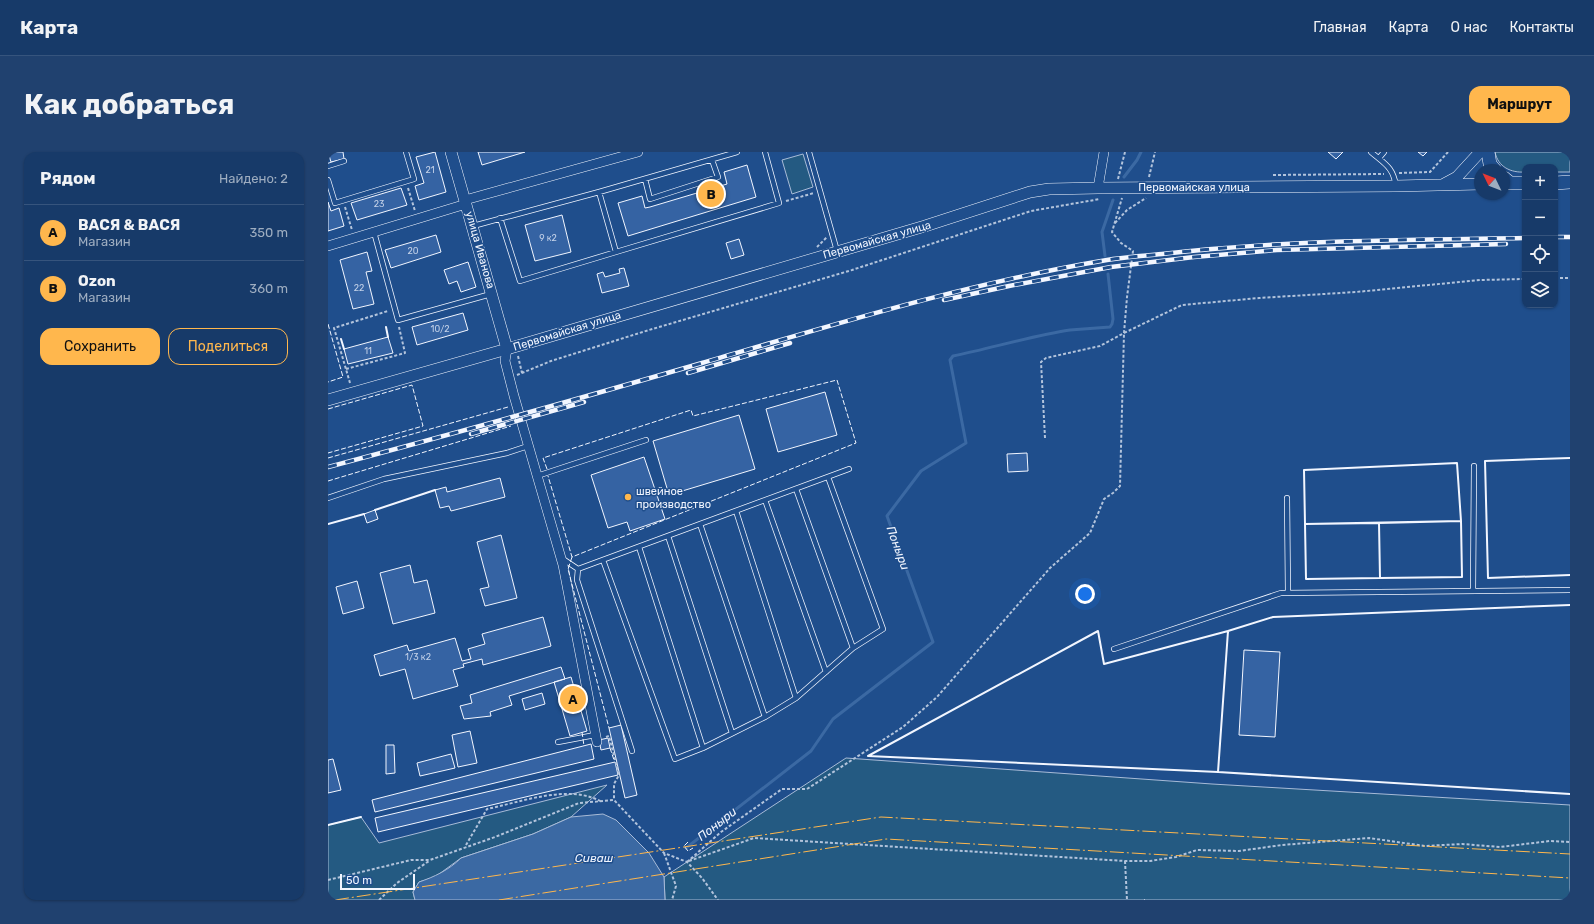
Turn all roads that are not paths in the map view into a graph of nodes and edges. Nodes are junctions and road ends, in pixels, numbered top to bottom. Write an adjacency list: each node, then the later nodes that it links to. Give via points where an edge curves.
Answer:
1 (406, 152): 18 (lane, via 414,179 335,203)
2 (451, 152): 28 (street, улица Иванова)
3 (638, 152): 28 (street)
4 (737, 152): 13 (lane)
5 (765, 152): 34 (lane, via 779,203)
6 (809, 152): 33 (lane)
7 (1104, 152): 26 (street)
8 (1371, 152): 12 (lane)
9 (1384, 152): 12 (lane)
10 (1480, 152): 25 (street, via 1457,177)
11 (1488, 152): 15 (main road)
12 (1379, 158): 24 (lane, via 1394,173)
13 (712, 160): 17 (lane); 17 (lane, via 718,177 650,199)
14 (344, 161): 16 (lane)
15 (1490, 164)
16 (328, 166)
17 (645, 179): 27 (lane)
18 (328, 180)
19 (1510, 182): 22 (main road)
20 (1558, 182): 21 (main road)
21 (1570, 182)
22 (1522, 183)
23 (1474, 184): 25 (street, Первомайская улица)
24 (1396, 186): 25 (street, Первомайская улица); 26 (street, Первомайская улица)
25 (1442, 186)
26 (1098, 188): 33 (street, Первомайская улица, via 1030,192)
27 (599, 192): 29 (lane); 34 (lane)
28 (466, 202): 30 (street, улица Иванова); 31 (street)
29 (500, 218): 30 (lane); 34 (lane, via 520,281)
30 (473, 226): 35 (street, улица Иванова)
31 (374, 232): 32 (street); 35 (lane, via 398,320)
32 (328, 246)
33 (837, 251): 36 (street, Первомайская улица)
34 (616, 252)
35 (492, 294): 36 (street, улица Иванова)
36 (512, 351): 37 (street, Первомайская улица); 39 (street, via 505,361)
37 (328, 400)
38 (646, 440): 42 (lane)
39 (528, 446): 42 (street); 45 (lane, via 384,480)
40 (1474, 466): 56 (lane)
41 (849, 469): 43 (lane)
42 (537, 476): 52 (street)
43 (828, 477): 44 (lane); 58 (lane, via 883,629)
44 (796, 489): 47 (lane); 58 (lane)
45 (328, 498)
46 (1287, 498): 57 (lane)
47 (765, 500): 48 (lane); 60 (lane)
48 (736, 511): 49 (lane); 61 (lane)
49 (700, 524): 50 (lane); 62 (lane)
50 (668, 536): 51 (lane); 63 (lane)
51 (639, 547): 53 (lane); 66 (lane)
52 (561, 558): 54 (lane); 64 (street)
53 (603, 560): 54 (lane); 66 (lane, via 675,759)
54 (578, 569): 67 (lane, via 576,580)
55 (1570, 590): 56 (lane)
56 (1473, 591): 57 (lane)
57 (1288, 592): 59 (lane, via 1281,592)
58 (853, 648): 60 (lane)
59 (1114, 649)
60 (826, 672): 61 (lane)
61 (796, 698): 62 (lane)
62 (765, 718): 63 (lane)
63 (732, 733): 66 (lane)
64 (596, 739): 65 (lane)
65 (558, 742)
66 (703, 748)
67 (632, 751)

